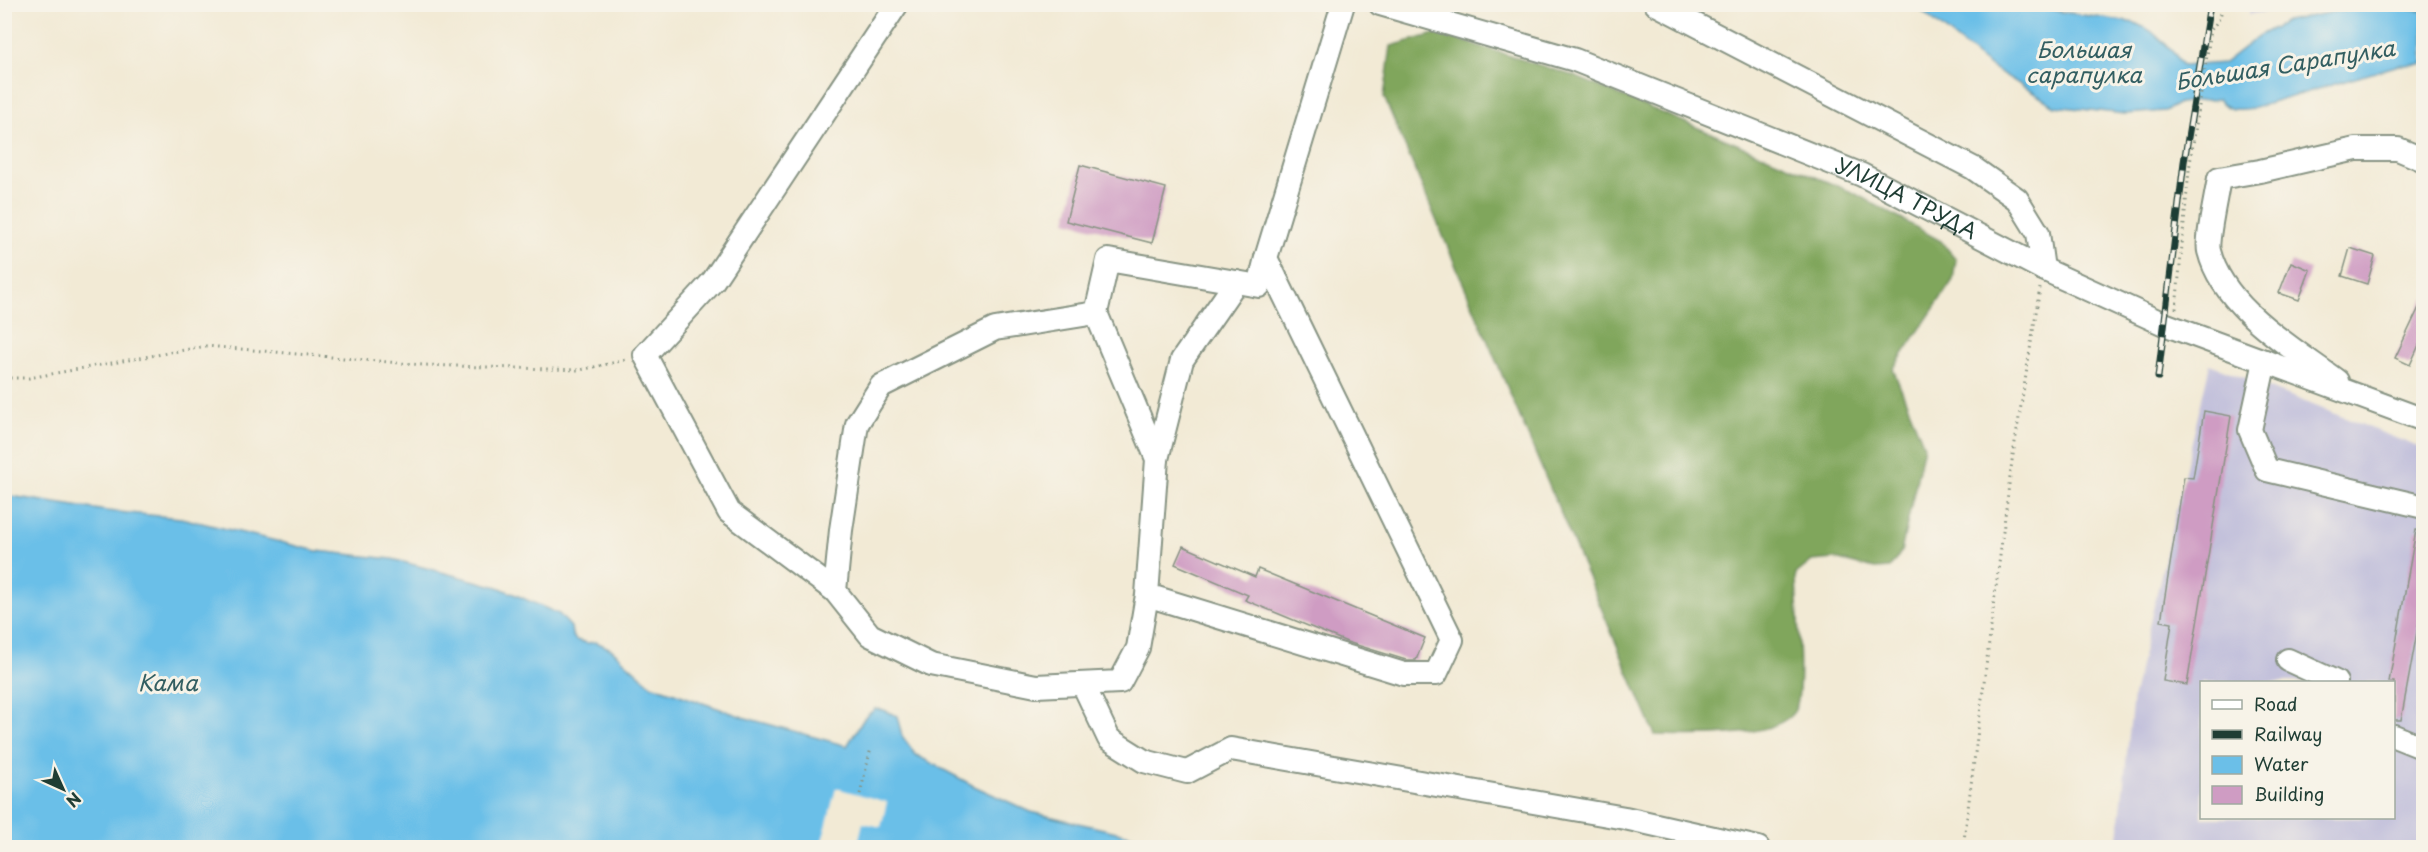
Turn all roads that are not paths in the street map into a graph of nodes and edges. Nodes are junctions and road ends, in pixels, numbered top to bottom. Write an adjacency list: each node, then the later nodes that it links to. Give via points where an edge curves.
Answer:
1 (897, 4): 15 (street, via 713,281 645,355 729,512)
2 (1343, 4): 6 (street)
3 (1380, 4): 7 (street, УЛИЦА ТРУДА, via 1575,60 1851,170)
4 (1656, 4): 7 (street, via 1973,168 2017,199 2038,233)
5 (2424, 159): 11 (street, via 2398,149 2356,149 2219,178 2208,250 2224,285 2260,324)
6 (1266, 258): 8 (street, via 1258,286); 16 (street, via 1452,640 1436,674 1404,674)
7 (2043, 269): 10 (street, УЛИЦА ТРУДА, via 2174,328)
8 (1236, 282): 9 (street, via 1108,260); 13 (street, via 1182,360)
9 (1096, 313): 13 (street); 15 (street, via 994,329 880,386 857,424)
10 (2265, 361): 11 (street, УЛИЦА ТРУДА); 14 (street, via 2250,430 2267,470)
11 (2358, 396): 12 (street, УЛИЦА ТРУДА)
12 (2424, 420)
13 (1157, 459): 16 (street)
14 (2424, 507)
15 (835, 591): 19 (street, via 870,635 931,665 1036,686)
16 (1147, 595): 19 (street, via 1138,648 1120,682)
17 (2288, 660): 18 (street)
18 (2334, 681)
19 (1083, 684): 22 (street, via 1109,739 1144,761 1187,772 1231,749 1625,818)
20 (2395, 736): 21 (street)
21 (2424, 748)
22 (1758, 848)

